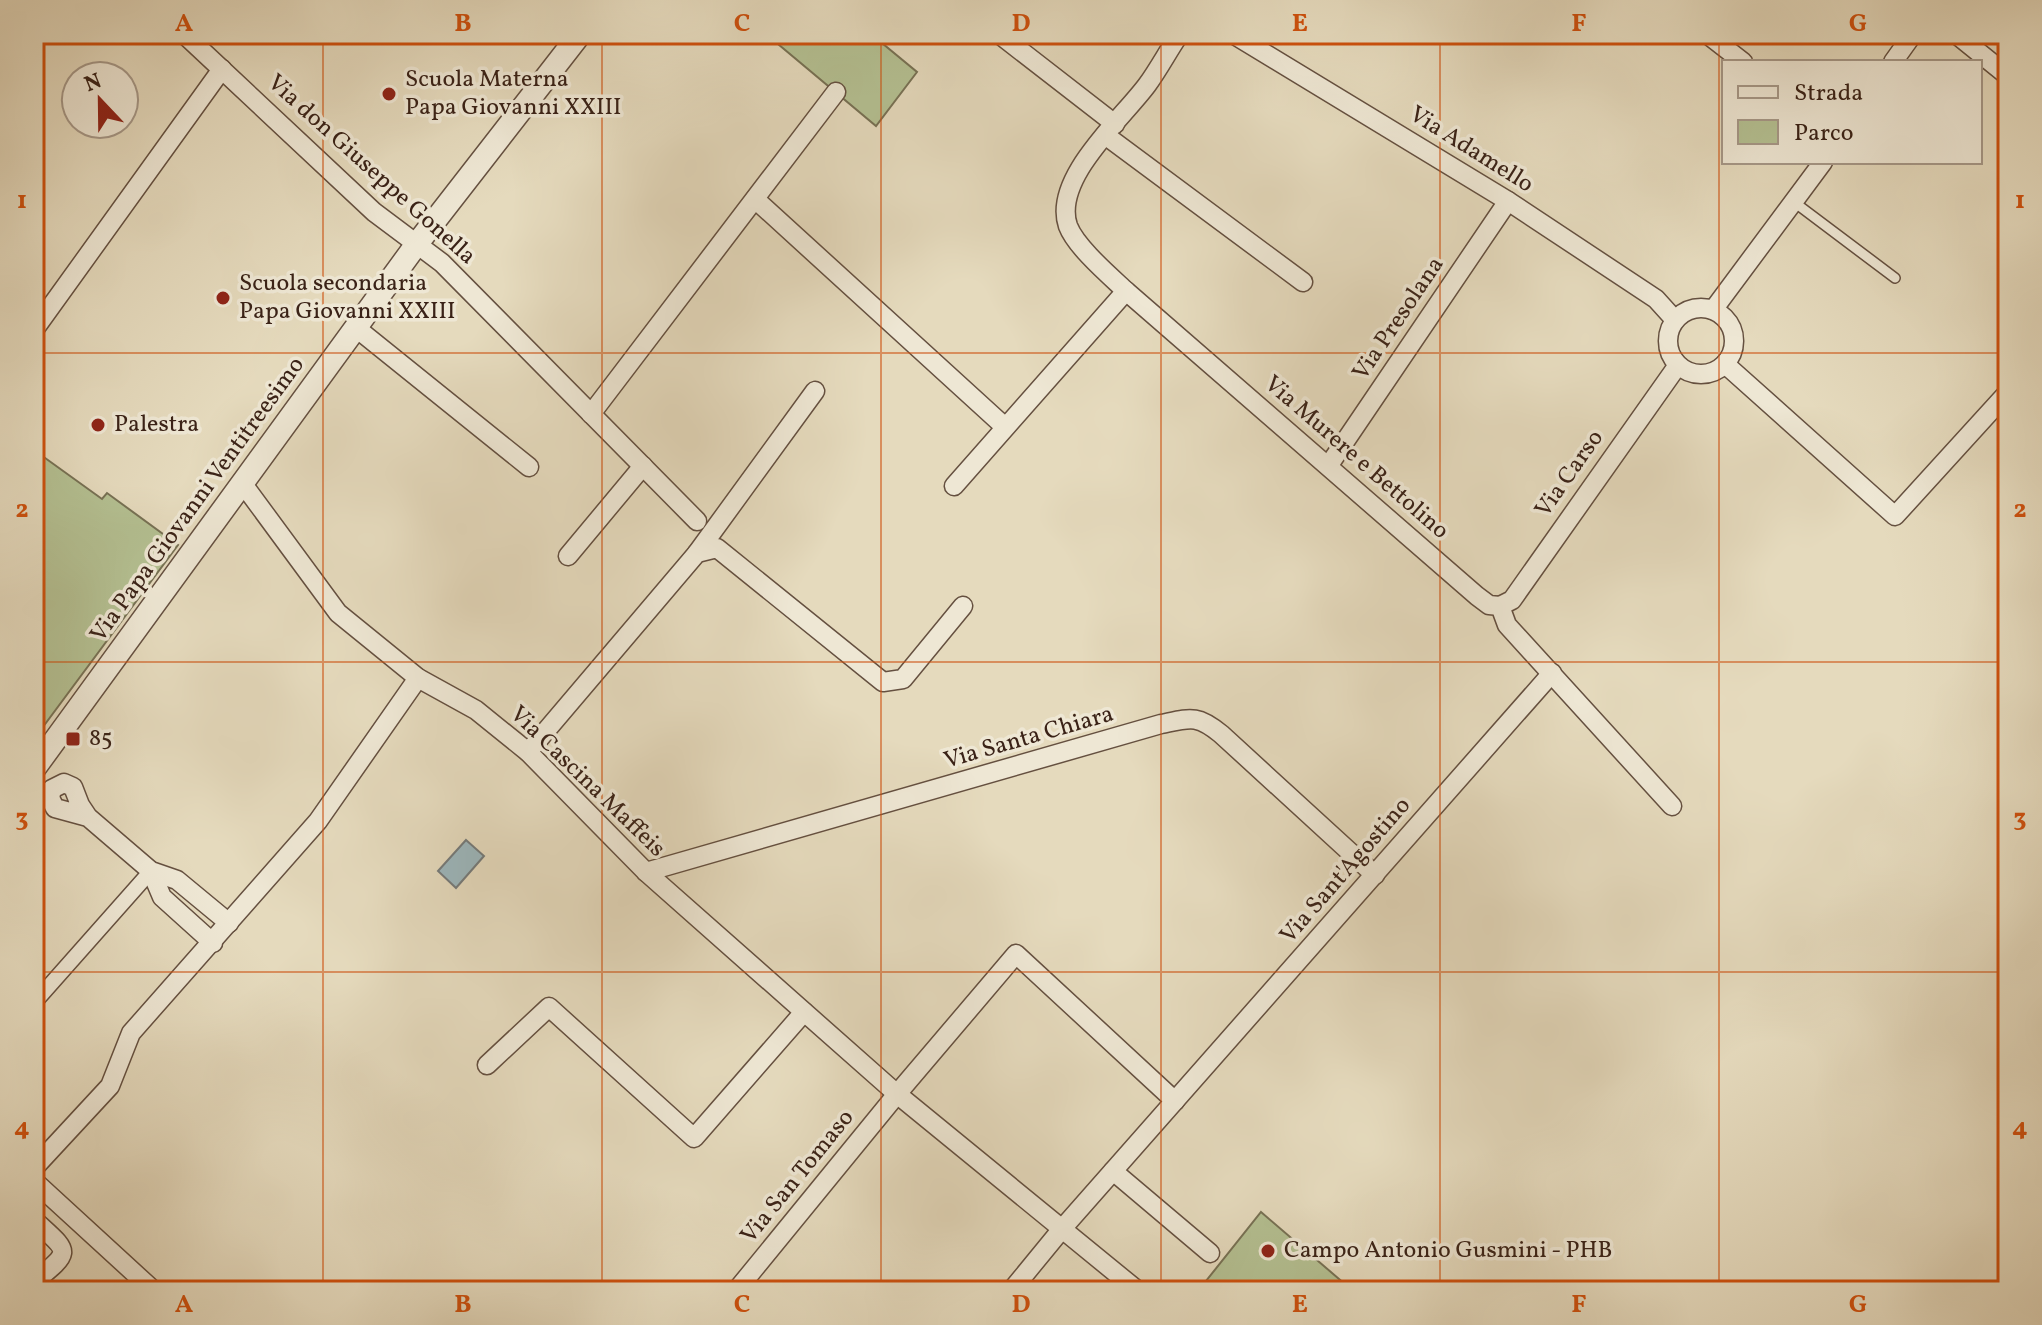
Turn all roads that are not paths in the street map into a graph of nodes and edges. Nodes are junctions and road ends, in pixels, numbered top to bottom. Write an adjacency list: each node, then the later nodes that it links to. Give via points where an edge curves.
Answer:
1 (184, 34): 11 (street, Via don Giuseppe Gonella)
2 (580, 34): 19 (street, Via Papa Giovanni Ventitreesimo)
3 (999, 34): 14 (street)
4 (1233, 34): 17 (street, Via Adamello)
5 (1707, 34): 9 (street)
6 (1913, 34): 10 (street)
7 (1956, 34): 12 (street)
8 (1180, 35): 14 (street, Via Murere e Bettolino)
9 (1740, 60)
10 (1894, 60)
11 (222, 69): 19 (street, Via don Giuseppe Gonella); 26 (street)
12 (2008, 76)
13 (836, 92): 16 (street)
14 (1110, 130): 21 (street); 22 (street, Via Murere e Bettolino, via 1078,169 1066,201 1068,227)
15 (1822, 164): 18 (street)
16 (755, 199): 31 (street); 32 (street)
17 (1508, 201): 24 (street, Via Adamello, via 1656,299); 33 (street, Via Presolana)
18 (1794, 202): 20 (lane); 23 (street)
19 (416, 245): 25 (street, Via Papa Giovanni Ventitreesimo); 31 (street, Via don Giuseppe Gonella, via 442,263)
20 (1895, 278)
21 (1303, 282)
22 (1126, 291): 32 (street); 33 (street, Via Murere e Bettolino)
23 (1713, 310): 24 (street, via 1692,309); 27 (street, via 1734,334 1735,345)
24 (1675, 320): 28 (street, via 1668,348)
25 (355, 327): 35 (street); 36 (street, Via Papa Giovanni Ventitreesimo)
26 (34, 330)
27 (1725, 364): 28 (street, via 1717,371 1696,374); 30 (street, via 1895,516)
28 (1678, 365): 42 (street, Via Carso, via 1512,600)
29 (815, 391): 39 (street)
30 (2008, 392)
31 (591, 414): 34 (street, Via don Giuseppe Gonella)
32 (1005, 427): 37 (street)
33 (1329, 465): 42 (street, Via Murere e Bettolino, via 1477,596)
34 (643, 466): 38 (street, Via don Giuseppe Gonella); 40 (street)
35 (529, 467)
36 (243, 484): 44 (street, Via Cascina Maffeis, via 338,613); 46 (street, Via Papa Giovanni Ventitreesimo)
37 (954, 486)
38 (697, 521)
39 (697, 553): 41 (street, via 717,548 883,682 903,679); 45 (street)
40 (568, 556)
41 (963, 606)
42 (1500, 606): 43 (street, Via Murere e Bettolino, via 1507,625)
43 (1552, 673): 47 (street, Via Murere e Bettolino); 51 (street, Via Sant'Agostino)
44 (418, 678): 45 (street, Via Cascina Maffeis, via 476,710); 52 (street, via 318,821)
45 (528, 752): 50 (street, Via Cascina Maffeis)
46 (34, 769)
47 (1672, 806)
48 (88, 817): 49 (street)
49 (151, 871): 52 (street, via 177,880); 53 (street, via 162,897); 54 (street)
50 (646, 872): 51 (street, Via Santa Chiara, via 1194,717 1221,734); 55 (street, Via Cascina Maffeis)
51 (1375, 875): 58 (street, Via Sant'Agostino)
52 (229, 923): 53 (street)
53 (213, 943): 59 (street, via 131,1033 110,1086)
54 (34, 1003)
55 (804, 1012): 56 (street, via 694,1138 549,1007); 57 (street, Via Cascina Maffeis)
56 (487, 1065)
57 (897, 1094): 58 (street, via 1016,954); 63 (street, Via Cascina Maffeis); 67 (street, Via San Tomaso)
58 (1175, 1101): 60 (street, Via Sant'Agostino)
59 (34, 1168)
60 (1113, 1171): 63 (street, Via Sant'Agostino); 64 (street)
61 (34, 1181): 66 (street)
62 (34, 1220): 65 (street, via 64,1253)
63 (1061, 1230): 68 (street); 69 (street, Via Cascina Maffeis)
64 (1210, 1253)
65 (34, 1282)
66 (154, 1291)
67 (736, 1291)
68 (1011, 1291)
69 (1138, 1291)

